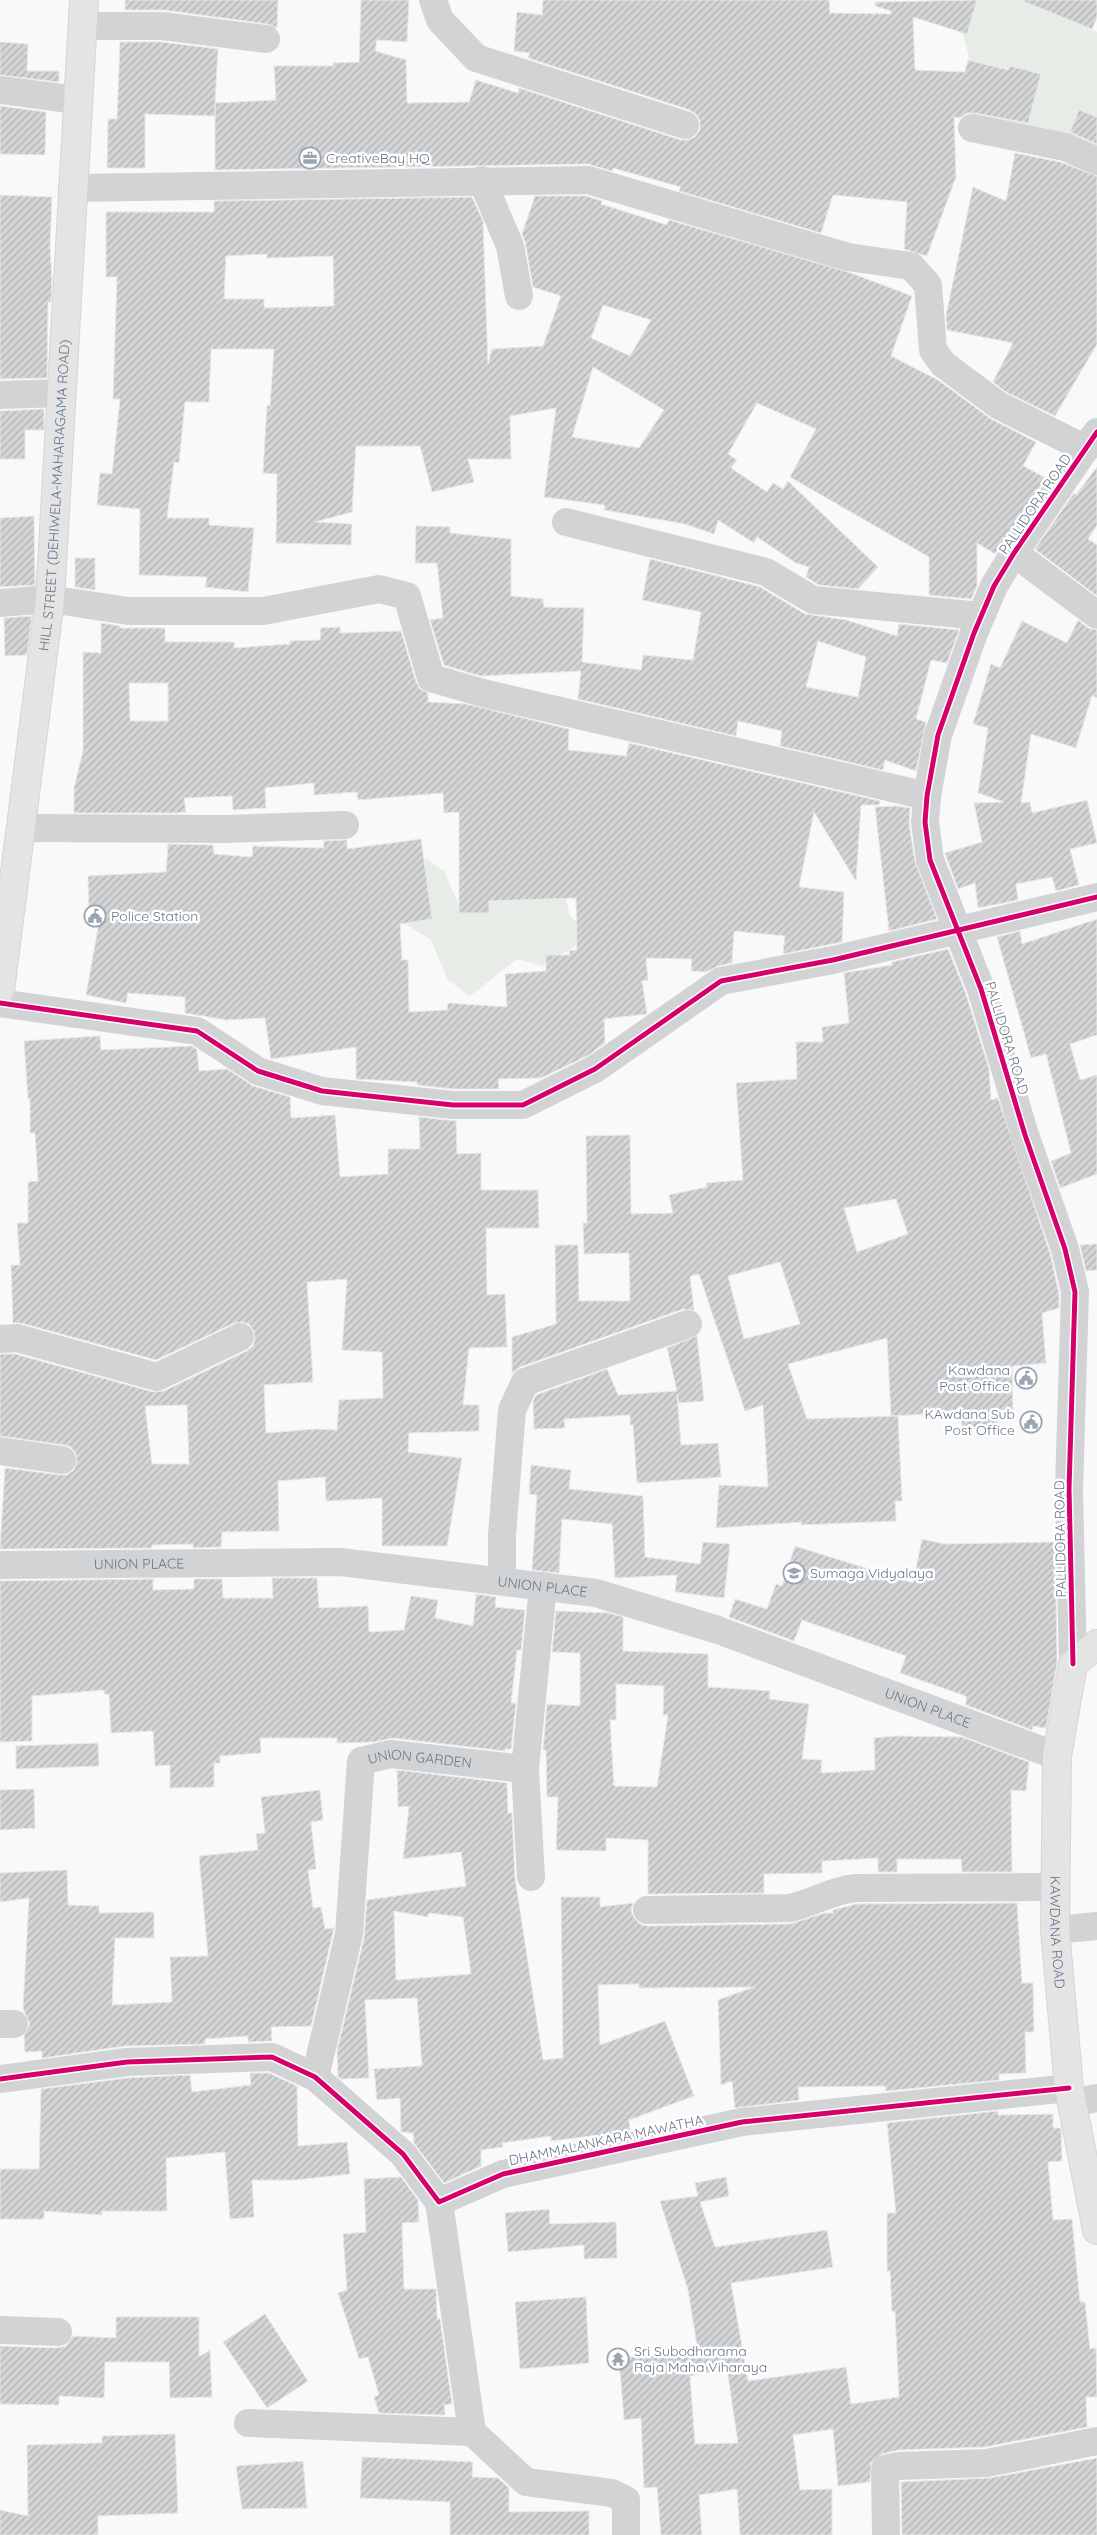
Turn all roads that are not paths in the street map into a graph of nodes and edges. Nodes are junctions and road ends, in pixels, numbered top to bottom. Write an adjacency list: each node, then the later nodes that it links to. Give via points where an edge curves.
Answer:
1 (433, 0): 6 (street, via 440,20 476,58)
2 (83, 13): 3 (street); 5 (main road, HILL STREET (DEHIWELA-MAHARAGAMA ROAD))
3 (266, 38)
4 (0, 90): 5 (street)
5 (77, 100): 10 (main road, HILL STREET (DEHIWELA-MAHARAGAMA ROAD))
6 (685, 125)
7 (972, 128): 8 (street, via 1065,147)
8 (1097, 161)
9 (482, 180): 10 (street); 11 (street, via 510,246); 14 (street, via 588,180 848,257 911,266 928,285 933,350 943,364 998,405)
10 (72, 188): 12 (main road, HILL STREET (DEHIWELA-MAHARAGAMA ROAD))
11 (518, 296)
12 (62, 393): 13 (street); 17 (main road, HILL STREET (DEHIWELA-MAHARAGAMA ROAD))
13 (0, 395)
14 (1091, 441): 16 (street, PALLIDORA ROAD)
15 (566, 522): 20 (street, via 766,572 813,600)
16 (1014, 553): 19 (street); 20 (street, PALLIDORA ROAD)
17 (50, 599): 18 (street); 21 (street, via 128,611 263,611 379,589 407,596 431,678 483,693); 23 (main road, HILL STREET (DEHIWELA-MAHARAGAMA ROAD))
18 (0, 603)
19 (1097, 615)
20 (981, 616): 21 (street, PALLIDORA ROAD, via 938,735)
21 (926, 796): 25 (street, PALLIDORA ROAD, via 924,822 930,860)
22 (345, 825): 23 (street, via 225,829)
23 (11, 828): 26 (main road, HILL STREET (DEHIWELA-MAHARAGAMA ROAD))
24 (1097, 897): 25 (street)
25 (957, 932): 27 (street, via 721,981 594,1069 523,1104 453,1105 322,1091 258,1070 197,1031); 37 (street, PALLIDORA ROAD, via 982,989 1025,1135 1065,1249 1075,1292 1069,1489)
26 (0, 990)
27 (0, 1003)
28 (688, 1324): 34 (street, via 525,1382 512,1410 502,1535)
29 (240, 1337): 30 (street, via 157,1377 17,1338)
30 (0, 1339)
31 (0, 1451): 32 (street)
32 (62, 1460)
33 (0, 1565): 34 (street, UNION PLACE, via 340,1562)
34 (502, 1581): 35 (street, UNION PLACE)
35 (543, 1586): 38 (street, UNION PLACE, via 596,1593 718,1630); 39 (street)
36 (1097, 1644): 37 (main road)
37 (1073, 1664): 38 (main road, KAWDANA ROAD)
38 (1057, 1756): 41 (main road, KAWDANA ROAD)
39 (525, 1769): 40 (street); 45 (street, UNION GARDEN, via 391,1754 361,1761 349,1934)
40 (531, 1877)
41 (1056, 1887): 42 (street, via 856,1888 839,1890 790,1908); 44 (main road, KAWDANA ROAD)
42 (647, 1910)
43 (1097, 1926): 44 (street)
44 (1055, 1930): 47 (main road, KAWDANA ROAD)
45 (316, 2077): 46 (street, via 272,2056 128,2062); 48 (street, via 403,2154)
46 (0, 2079)
47 (1080, 2096): 48 (street, DHAMMALANKARA MAWATHA, via 742,2122 503,2174); 49 (main road, KAWDANA ROAD)
48 (439, 2202): 53 (street)
49 (1097, 2230)
50 (0, 2330): 51 (street)
51 (58, 2332)
52 (248, 2423): 53 (street)
53 (472, 2432): 55 (street, via 526,2482 612,2493 626,2500)
54 (1097, 2441): 56 (street, via 987,2463 885,2469)
55 (626, 2535)
56 (886, 2535)

